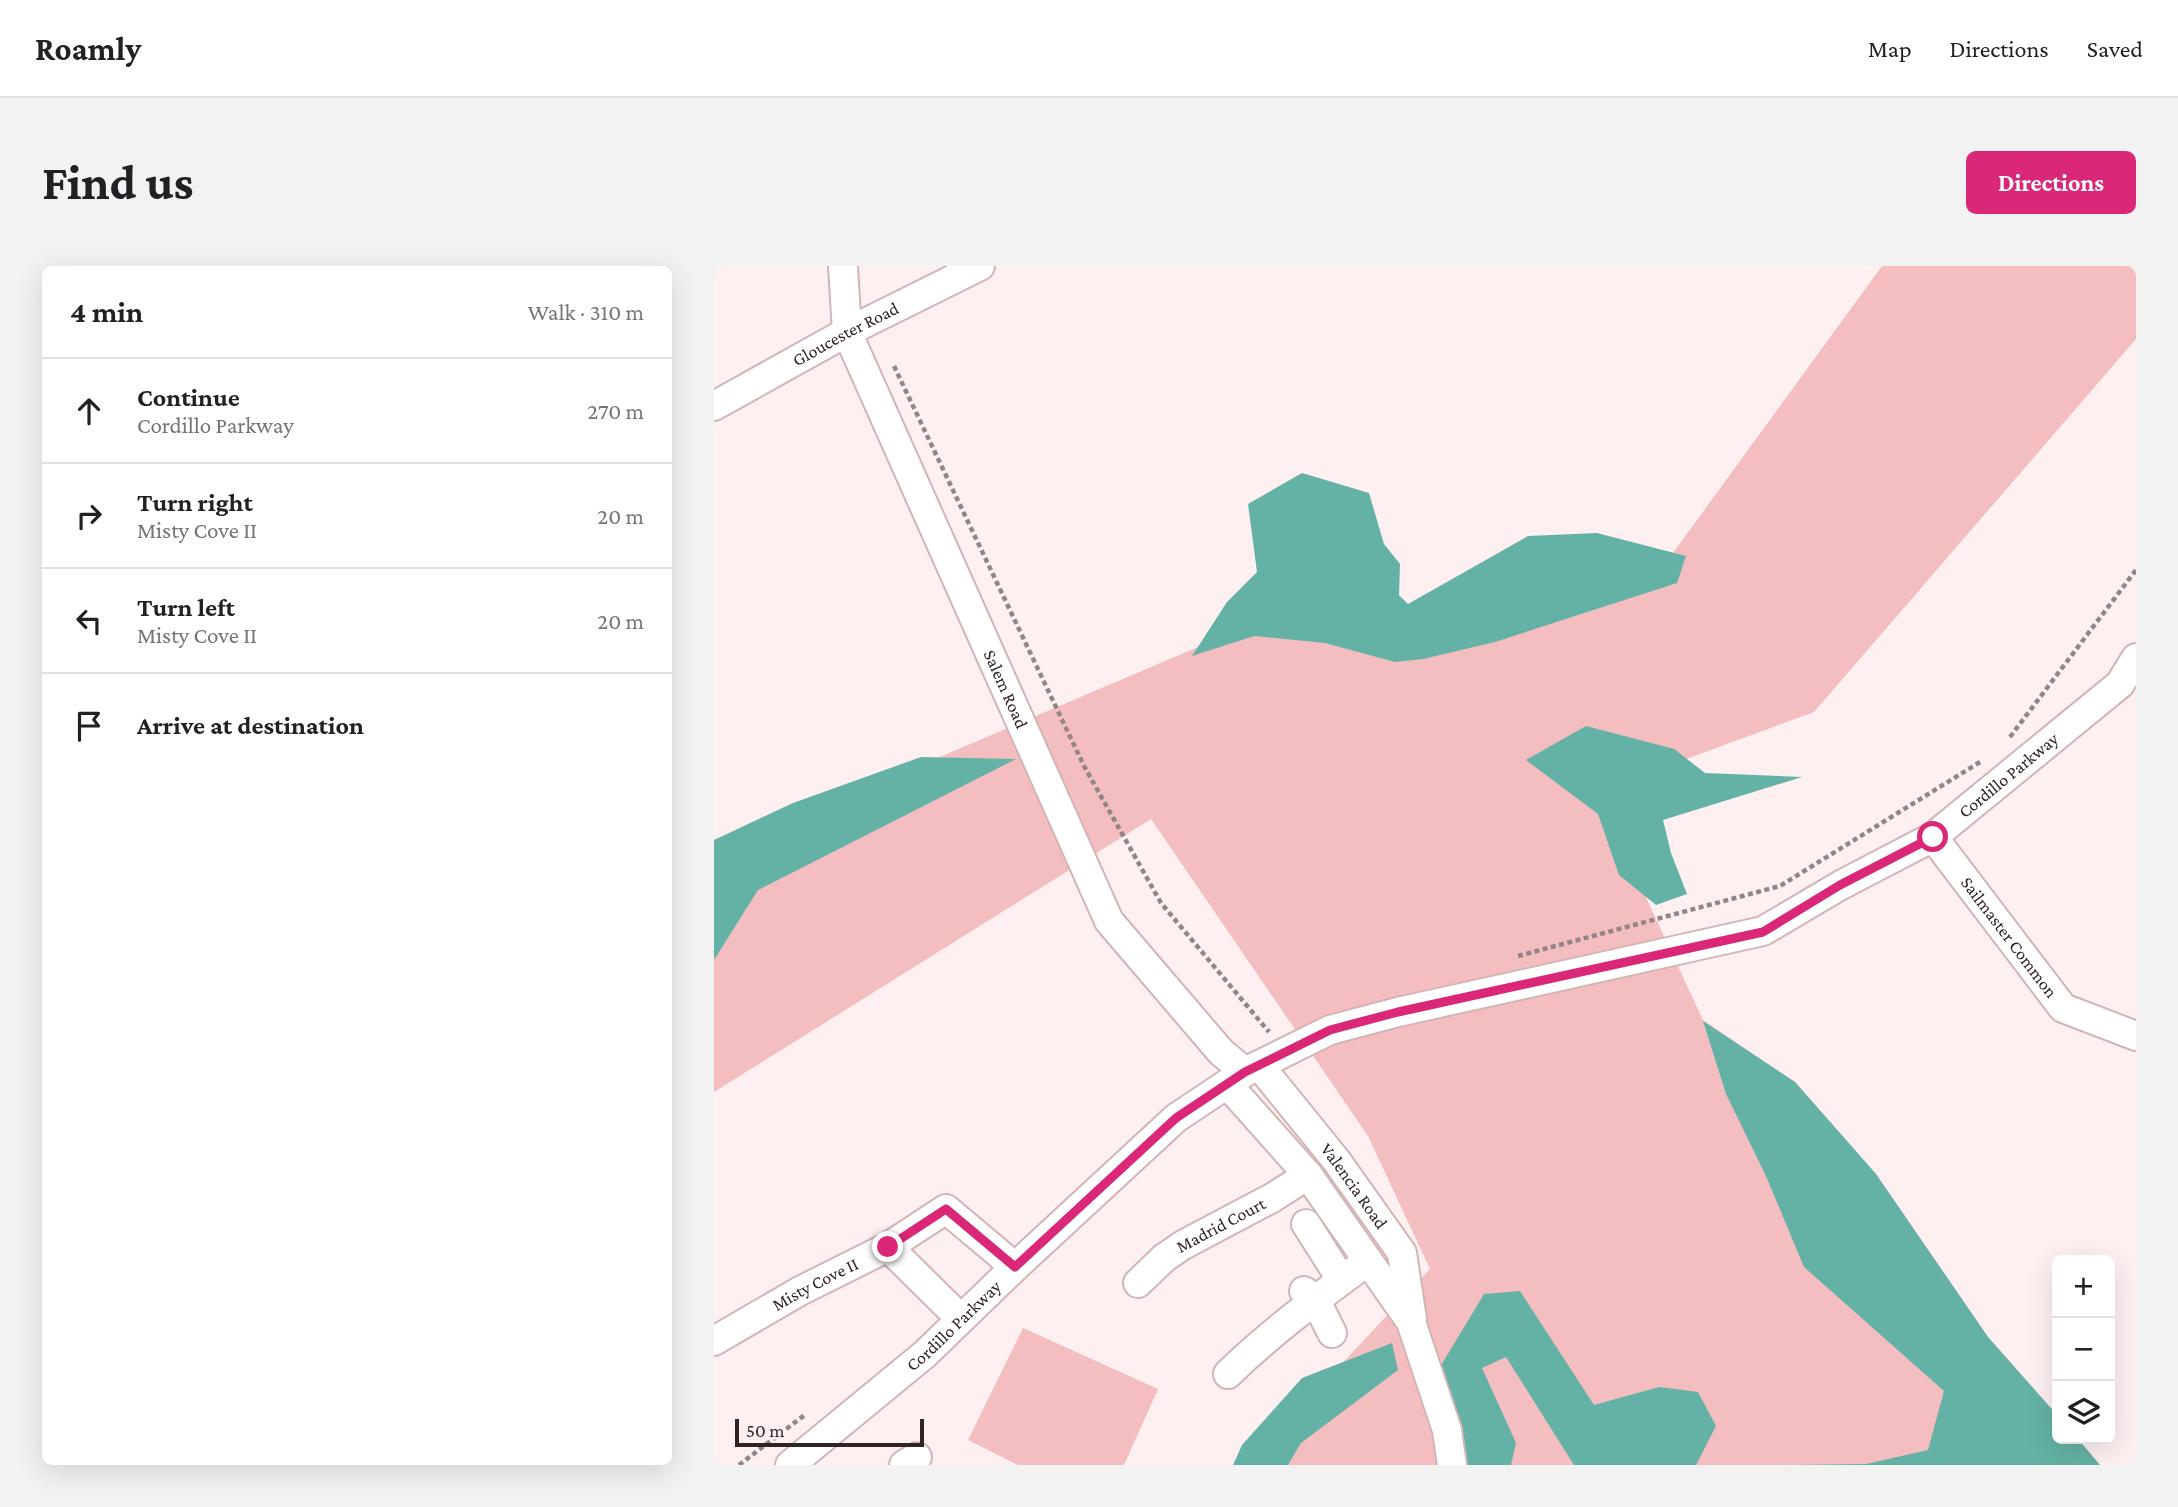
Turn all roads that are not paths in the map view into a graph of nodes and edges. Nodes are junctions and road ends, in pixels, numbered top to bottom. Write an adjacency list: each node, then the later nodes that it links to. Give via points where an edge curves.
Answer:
1 (844, 266): 3 (street, Salem Road)
2 (980, 266): 3 (street, Gloucester Road)
3 (847, 332): 4 (street, Gloucester Road); 8 (street, Salem Road, via 1110,921)
4 (714, 406)
5 (2136, 659): 6 (street, Cordillo Parkway, via 2120,684)
6 (1933, 837): 7 (street, Sailmaster Common, via 2063,1007); 8 (street, Cordillo Parkway, via 1763,932 1330,1030)
7 (2136, 1036)
8 (1244, 1074): 9 (street, Valencia Road); 13 (street, Cordillo Parkway, via 1176,1118); 18 (street, Valencia Road, via 1336,1160 1402,1253)
9 (1308, 1175): 12 (street, Valencia Road); 15 (street, Madrid Court, via 1183,1245)
10 (1306, 1224): 14 (street)
11 (888, 1247): 13 (street, Misty Cove II, via 946,1209); 17 (street); 20 (street, Misty Cove II)
12 (1368, 1261): 14 (street); 18 (street, Valencia Road)
13 (1015, 1267): 17 (street, Cordillo Parkway)
14 (1341, 1279): 16 (street)
15 (1138, 1283)
16 (1309, 1295): 19 (street); 21 (street)
17 (961, 1319): 22 (street, Cordillo Parkway)
18 (1411, 1322): 23 (street, Valencia Road, via 1447,1430)
19 (1332, 1334)
20 (714, 1341)
21 (1228, 1374)
22 (790, 1465)
23 (1452, 1465)

